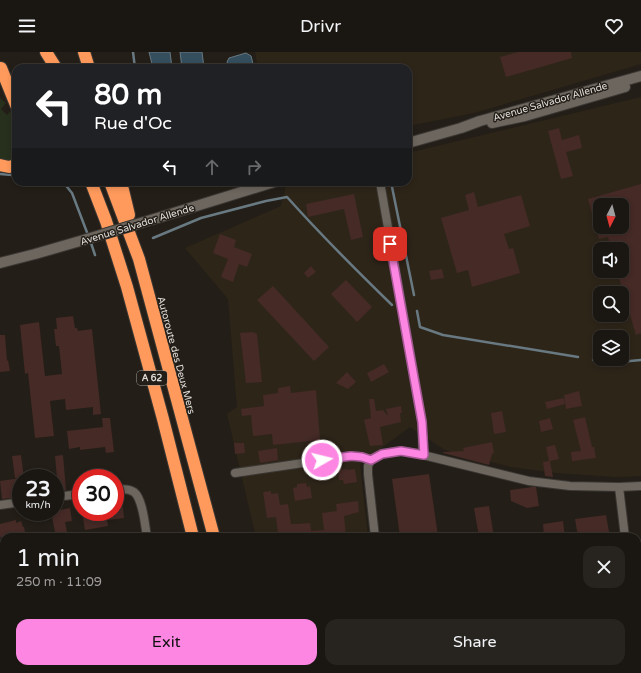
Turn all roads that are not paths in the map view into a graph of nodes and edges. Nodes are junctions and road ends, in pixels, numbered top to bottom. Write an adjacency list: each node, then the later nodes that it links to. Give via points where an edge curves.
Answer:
1 (46, 52): 3 (highway)
2 (84, 52): 4 (highway)
3 (54, 64)
4 (88, 64)
5 (1, 67): 7 (highway); 9 (highway)
6 (641, 76): 10 (street, Avenue Salvador Allende)
7 (12, 77)
8 (641, 83): 10 (street, Avenue Salvador Allende, via 506,121)
9 (12, 95)
10 (461, 128): 11 (street, Avenue Salvador Allende)
11 (412, 142)
12 (0, 165): 13 (highway)
13 (12, 165)
14 (93, 186): 30 (highway, A 62, via 127,287)
15 (112, 186): 19 (highway, Autoroute des Deux Mers / A 62)
16 (122, 186): 19 (highway)
17 (261, 186): 20 (street, Avenue Salvador Allende, bridge)
18 (381, 186): 21 (street, via 422,422)
19 (139, 259): 31 (highway, Autoroute des Deux Mers / A 62)
20 (0, 263)
21 (424, 455): 22 (street, via 401,451 382,454); 25 (street, via 529,481 570,486)
22 (371, 460): 23 (street, via 351,456); 32 (street, via 368,474)
23 (235, 473)
24 (641, 486): 25 (street)
25 (619, 487): 33 (street)
26 (124, 489): 29 (street, via 137,495)
27 (12, 503): 28 (street)
28 (0, 505)
29 (146, 533)
30 (192, 533)
31 (213, 533)
32 (375, 533)
33 (625, 533)

